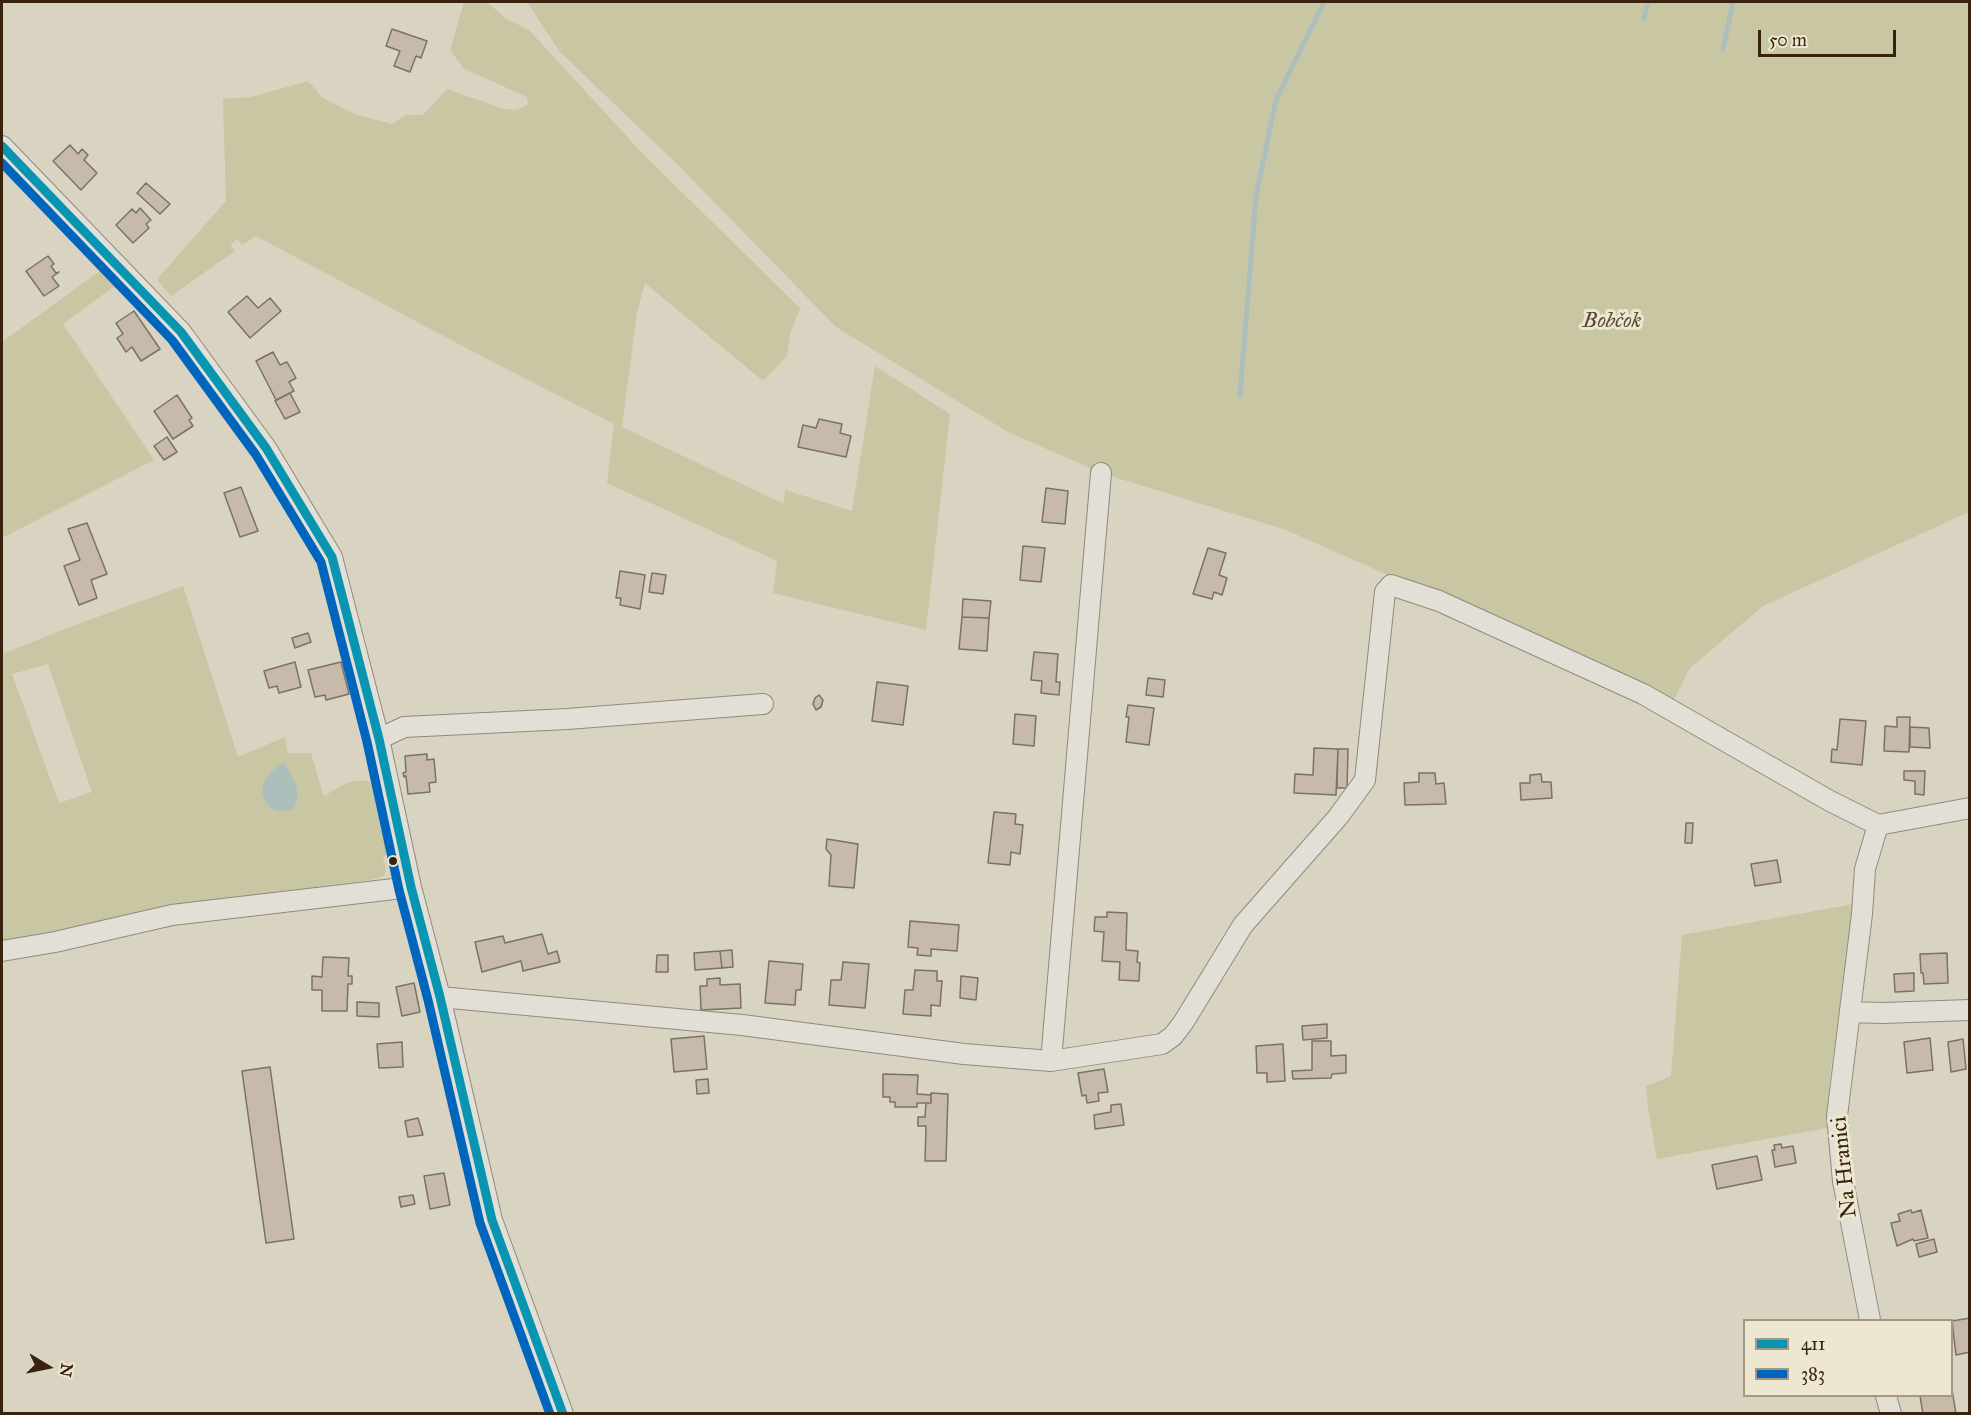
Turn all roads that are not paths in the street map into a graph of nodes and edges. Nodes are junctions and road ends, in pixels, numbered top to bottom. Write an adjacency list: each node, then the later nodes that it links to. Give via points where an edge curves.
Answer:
1 (2, 146): 4 (street, via 181,332 266,448 332,557)
2 (1101, 473): 12 (street)
3 (763, 704): 4 (street, via 404,727)
4 (379, 738): 7 (street)
5 (1970, 808): 6 (street)
6 (1878, 825): 11 (street, Na Hranici, via 1865,869); 12 (street, via 1643,694 1439,601 1391,585 1385,592 1365,780 1359,789 1243,925 1173,1036 1162,1044)
7 (411, 887): 8 (street, via 172,915); 9 (street)
8 (2, 951)
9 (440, 997): 12 (street, via 742,1025 964,1054); 15 (street, via 492,1220)
10 (1970, 1010): 11 (street)
11 (1850, 1012): 13 (street, Na Hranici, via 1837,1116 1843,1181)
12 (1051, 1061)
13 (1870, 1319)
14 (1887, 1397): 16 (street)
15 (563, 1413)
16 (1891, 1413)

